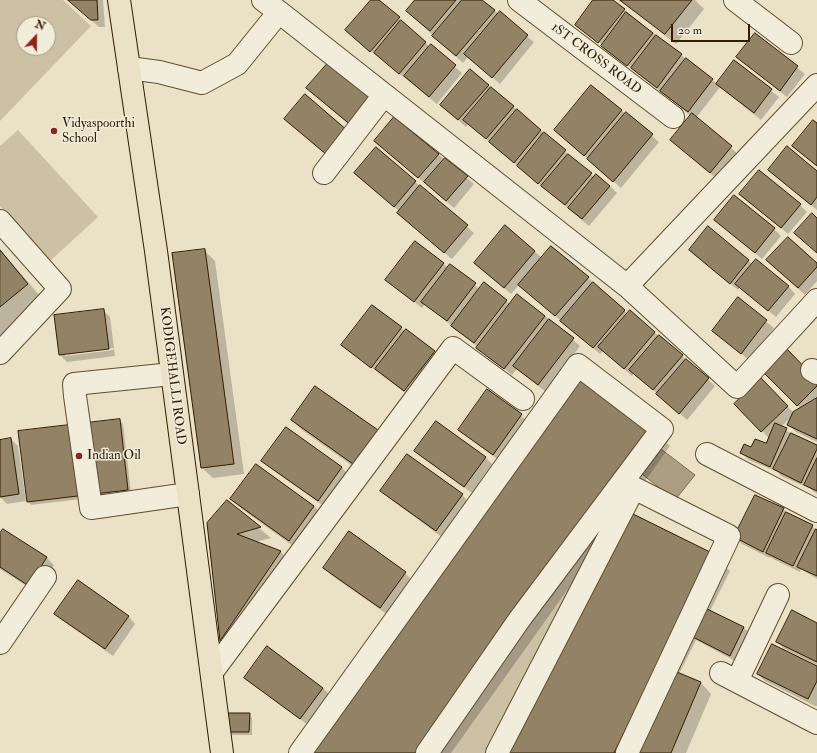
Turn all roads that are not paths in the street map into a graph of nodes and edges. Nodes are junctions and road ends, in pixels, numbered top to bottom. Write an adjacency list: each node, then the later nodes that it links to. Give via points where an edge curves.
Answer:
1 (119, 0): 6 (main road, KODIGEHALLI ROAD)
2 (519, 0): 9 (street, 1ST CROSS ROAD)
3 (735, 0): 5 (street)
4 (271, 6): 6 (street, via 237,64 202,83 159,72); 8 (street)
5 (791, 43)
6 (129, 68): 15 (main road, KODIGEHALLI ROAD)
7 (817, 85): 12 (street)
8 (384, 95): 10 (street); 12 (street)
9 (673, 117)
10 (324, 173)
11 (0, 221): 14 (street, via 60,289)
12 (628, 286): 13 (street, via 737,387)
13 (817, 300)
14 (0, 353)
15 (172, 374): 18 (main road, KODIGEHALLI ROAD); 18 (street, via 74,384 75,396 91,508)
16 (523, 399): 23 (street, via 453,348)
17 (706, 454): 19 (street)
18 (188, 494): 23 (main road, KODIGEHALLI ROAD)
19 (817, 511)
20 (45, 578): 22 (street)
21 (778, 595): 24 (street, via 729,677)
22 (0, 643)
23 (212, 672): 25 (main road, KODIGEHALLI ROAD)
24 (817, 723)
25 (222, 753)
26 (300, 753): 27 (street, via 578,365 662,429 520,620)
27 (427, 753)
28 (497, 753): 29 (street, via 634,488 729,536)
29 (627, 753)

